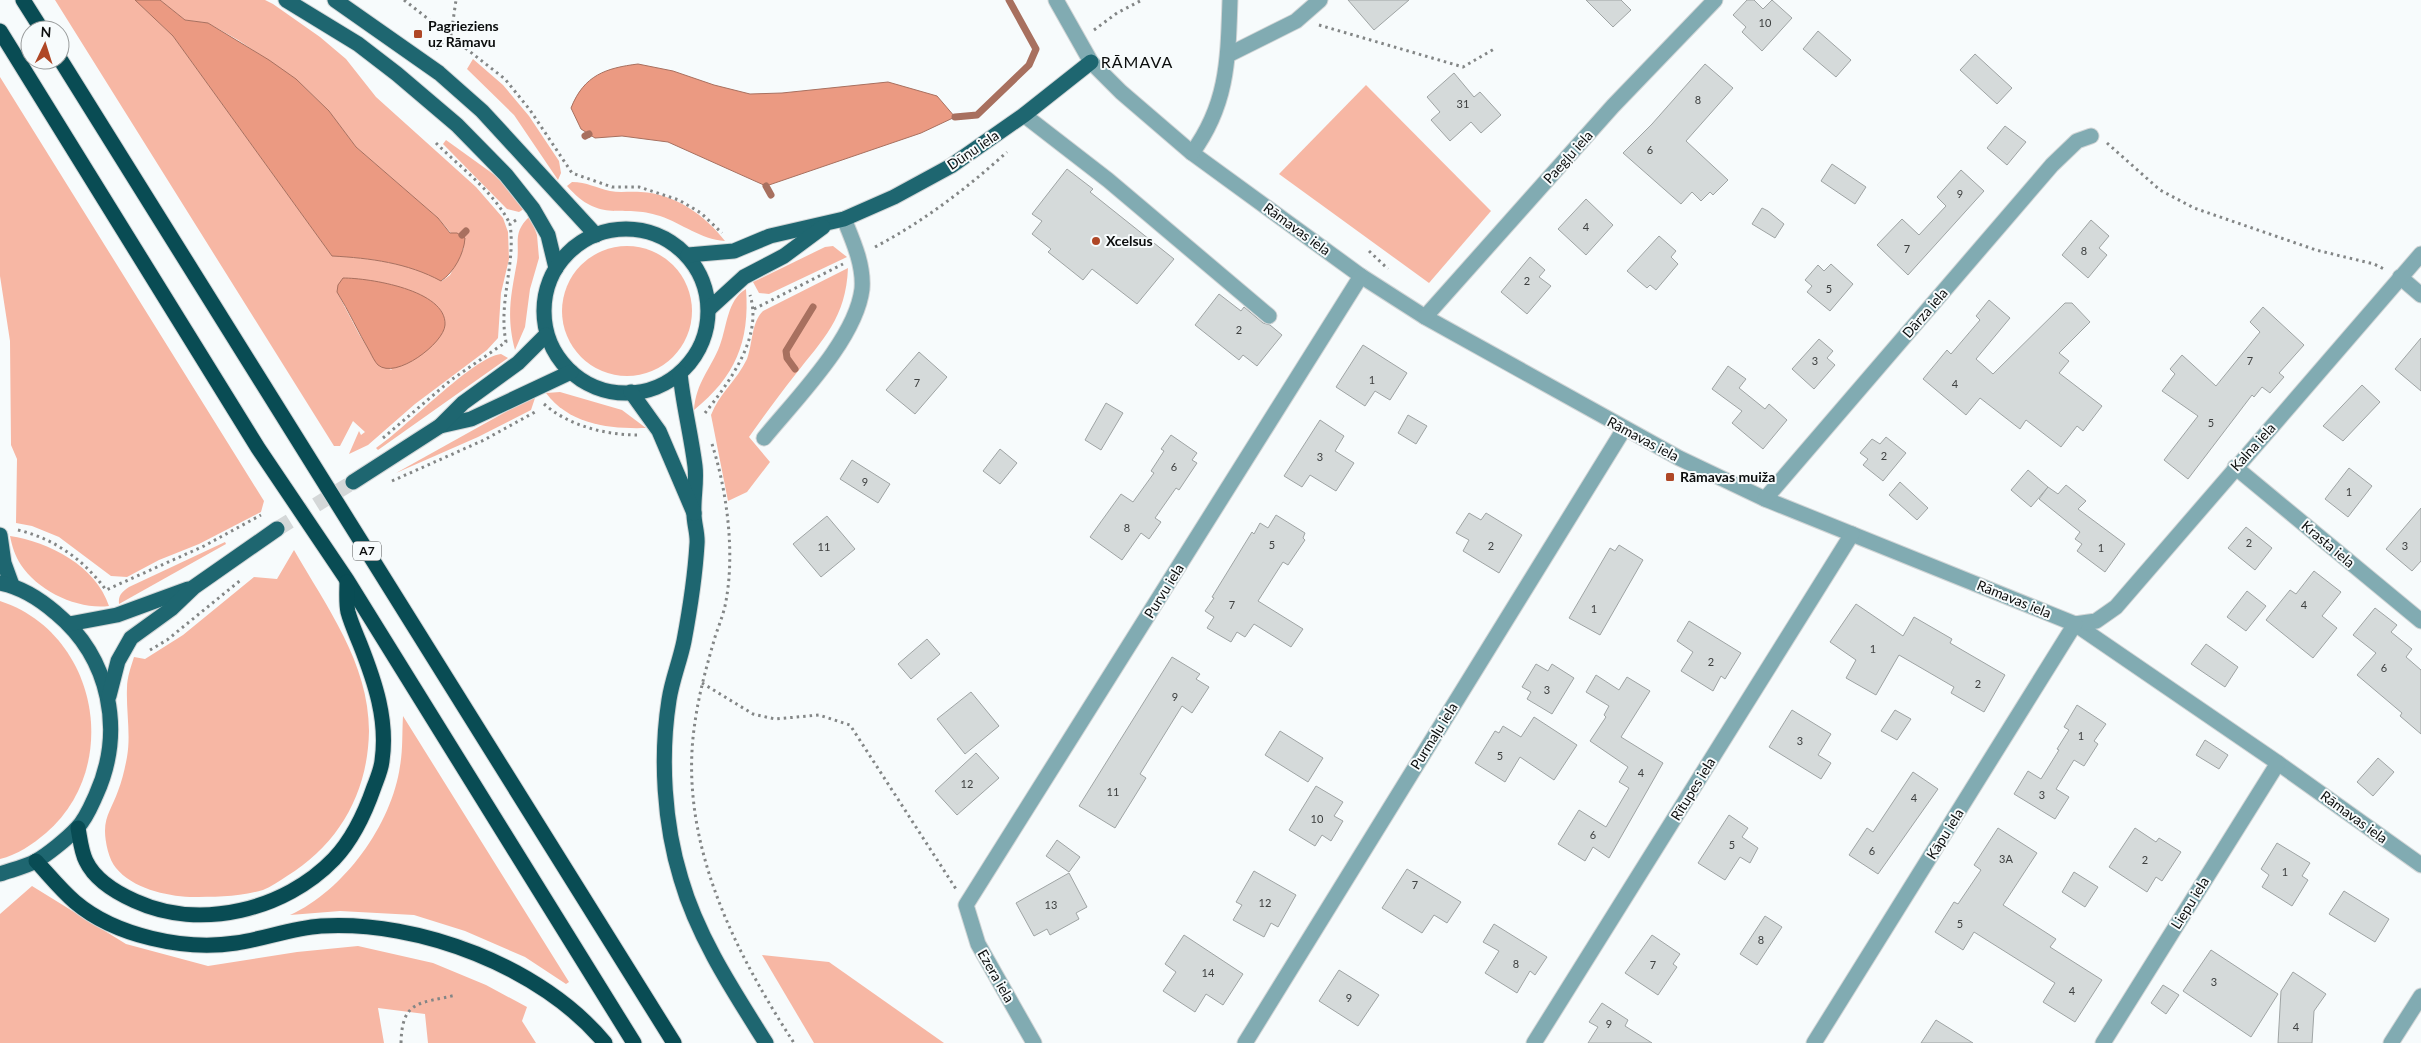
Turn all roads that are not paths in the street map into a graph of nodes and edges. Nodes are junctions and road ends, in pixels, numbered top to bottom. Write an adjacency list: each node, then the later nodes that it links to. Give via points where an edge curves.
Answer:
1 (23, 0): 8 (highway)
2 (286, 0): 21 (main road, via 358,44 457,125 533,208 548,235)
3 (335, 0): 18 (main road, via 439,73 482,111)
4 (1056, 0): 11 (street, Rāmavas iela)
5 (1230, 0): 10 (street)
6 (1320, 0): 10 (street, via 1296,21)
7 (1715, 0): 27 (street, Paegļu iela, via 1613,106)
8 (36, 20)
9 (0, 31): 42 (highway, A7, via 258,448)
10 (1228, 55): 15 (street, via 1214,120)
11 (1091, 62): 13 (main road, Dūņu iela); 15 (street, Rāmavas iela)
12 (67, 70): 58 (highway, A7)
13 (1024, 115): 16 (main road, Dūņu iela, via 951,166); 26 (street, via 1111,176)
14 (2091, 136): 37 (street, Dārza iela, via 2077,141 2052,165)
15 (1192, 154): 22 (street, Rāmavas iela)
16 (844, 220): 17 (main road, Dūņu iela); 34 (street, via 861,269 862,290 851,323 836,348)
17 (826, 224): 20 (main road, Dūņu iela, via 770,236 734,251); 25 (main road, Dūņu iela, via 784,256 744,277)
18 (596, 235): 20 (main road, via 620,229 645,231 668,240); 21 (main road, via 573,248)
19 (2421, 254): 23 (street, Kalna iela)
20 (688, 256): 25 (main road, via 699,273)
21 (556, 268): 28 (main road, via 546,289 543,312)
22 (1361, 276): 27 (street, Rāmavas iela); 54 (street, Purvu iela)
23 (2400, 277): 24 (street); 35 (street, Kalna iela)
24 (2421, 295)
25 (709, 309): 30 (main road, via 705,338 696,355)
26 (1269, 316)
27 (1425, 317): 33 (street, Rāmavas iela)
28 (546, 335): 29 (main road, via 552,350); 32 (main road, via 518,363 463,403)
29 (571, 372): 31 (main road, via 599,387); 32 (main road, via 471,420)
30 (680, 373): 31 (main road, via 657,386); 38 (main road, via 695,466)
31 (631, 392): 38 (main road, via 659,431)
32 (440, 426): 36 (main road)
33 (1624, 429): 37 (street, Rāmavas iela); 61 (street, Purmaļu iela)
34 (764, 438)
35 (2235, 467): 45 (street, Krasta iela); 47 (street, Kalna iela, via 2116,606 2096,620)
36 (353, 482)
37 (1765, 499): 41 (street, Rāmavas iela)
38 (694, 513): 59 (main road, via 697,542 693,588 684,643 669,699 665,748 671,836 681,880 710,946)
39 (277, 529): 44 (main road)
40 (7, 532): 43 (main road)
41 (1852, 534): 47 (street, Rāmavas iela); 62 (street, Rītupes iela)
42 (347, 580): 50 (highway, via 348,611 377,688 383,720 382,762 366,810 334,859 305,883 260,906 189,915 143,905 101,880 86,861); 57 (highway, A7)
43 (6, 584): 46 (main road, via 45,604)
44 (194, 587): 46 (main road, via 117,614); 48 (main road, via 171,609 131,638 118,661)
45 (2421, 621)
46 (69, 624): 48 (main road, via 87,645 100,669)
47 (2075, 624): 49 (street, Rāmavas iela); 63 (street, Kāpu iela)
48 (109, 698): 50 (main road, via 112,734 106,774)
49 (2278, 763): 52 (street, Rāmavas iela); 64 (street, Liepu iela)
50 (78, 828): 51 (main road)
51 (36, 861): 53 (main road); 56 (highway, via 76,903 126,930 152,939 208,945 236,943 320,926 359,925 435,938 489,958 530,982 591,1026)
52 (2421, 865)
53 (0, 874)
54 (966, 905): 60 (street, Ezera iela, via 978,944)
55 (2421, 996): 65 (street)
56 (605, 1043)
57 (634, 1043)
58 (674, 1043)
59 (766, 1043)
60 (1034, 1043)
61 (1245, 1043)
62 (1534, 1043)
63 (1814, 1043)
64 (2103, 1043)
65 (2391, 1043)

